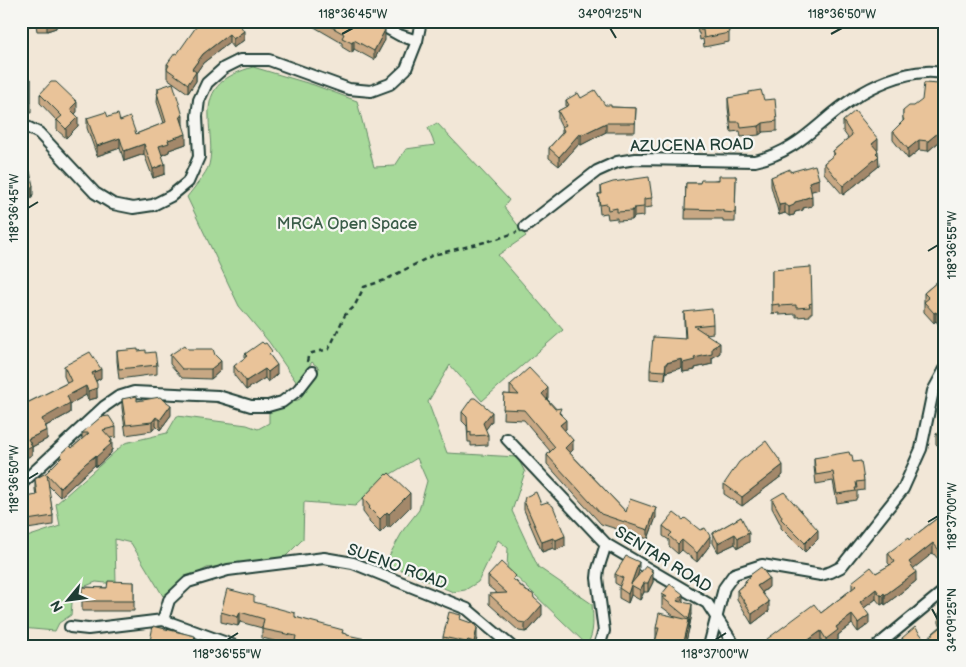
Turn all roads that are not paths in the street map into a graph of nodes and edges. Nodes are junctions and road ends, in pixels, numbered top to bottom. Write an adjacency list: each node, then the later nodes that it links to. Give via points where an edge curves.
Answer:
1 (374, 21): 3 (street)
2 (421, 21): 3 (street)
3 (417, 41): 5 (street, via 406,69 390,84 371,91 349,89 269,60 240,60 224,68 207,83 199,100 199,157 188,182 153,205 133,208 113,204 95,193 40,133)
4 (945, 73): 6 (street, AZUCENA ROAD, via 908,75 871,88 852,98 798,143 755,162 636,159 617,162 597,171)
5 (21, 124)
6 (525, 227)
7 (945, 369): 13 (street, via 934,391 920,449 902,489 841,567 821,575 762,564 734,574 724,588)
8 (312, 372): 10 (street, via 298,390 282,402 268,406 251,406 218,396 134,392 118,397)
9 (507, 439): 11 (street, SENTAR ROAD)
10 (21, 484)
11 (606, 544): 13 (street, SENTAR ROAD, via 706,603); 18 (street, via 597,578 604,631)
12 (945, 590): 21 (street)
13 (715, 617): 19 (street); 20 (street, SENTAR ROAD)
14 (163, 620): 15 (street, via 88,629); 16 (street); 17 (street, SUENO ROAD, via 170,600 188,582 228,570 324,558 353,563 467,609)
15 (70, 627)
16 (234, 646)
17 (511, 646)
18 (599, 646)
19 (708, 646)
20 (736, 646)
21 (877, 646)

